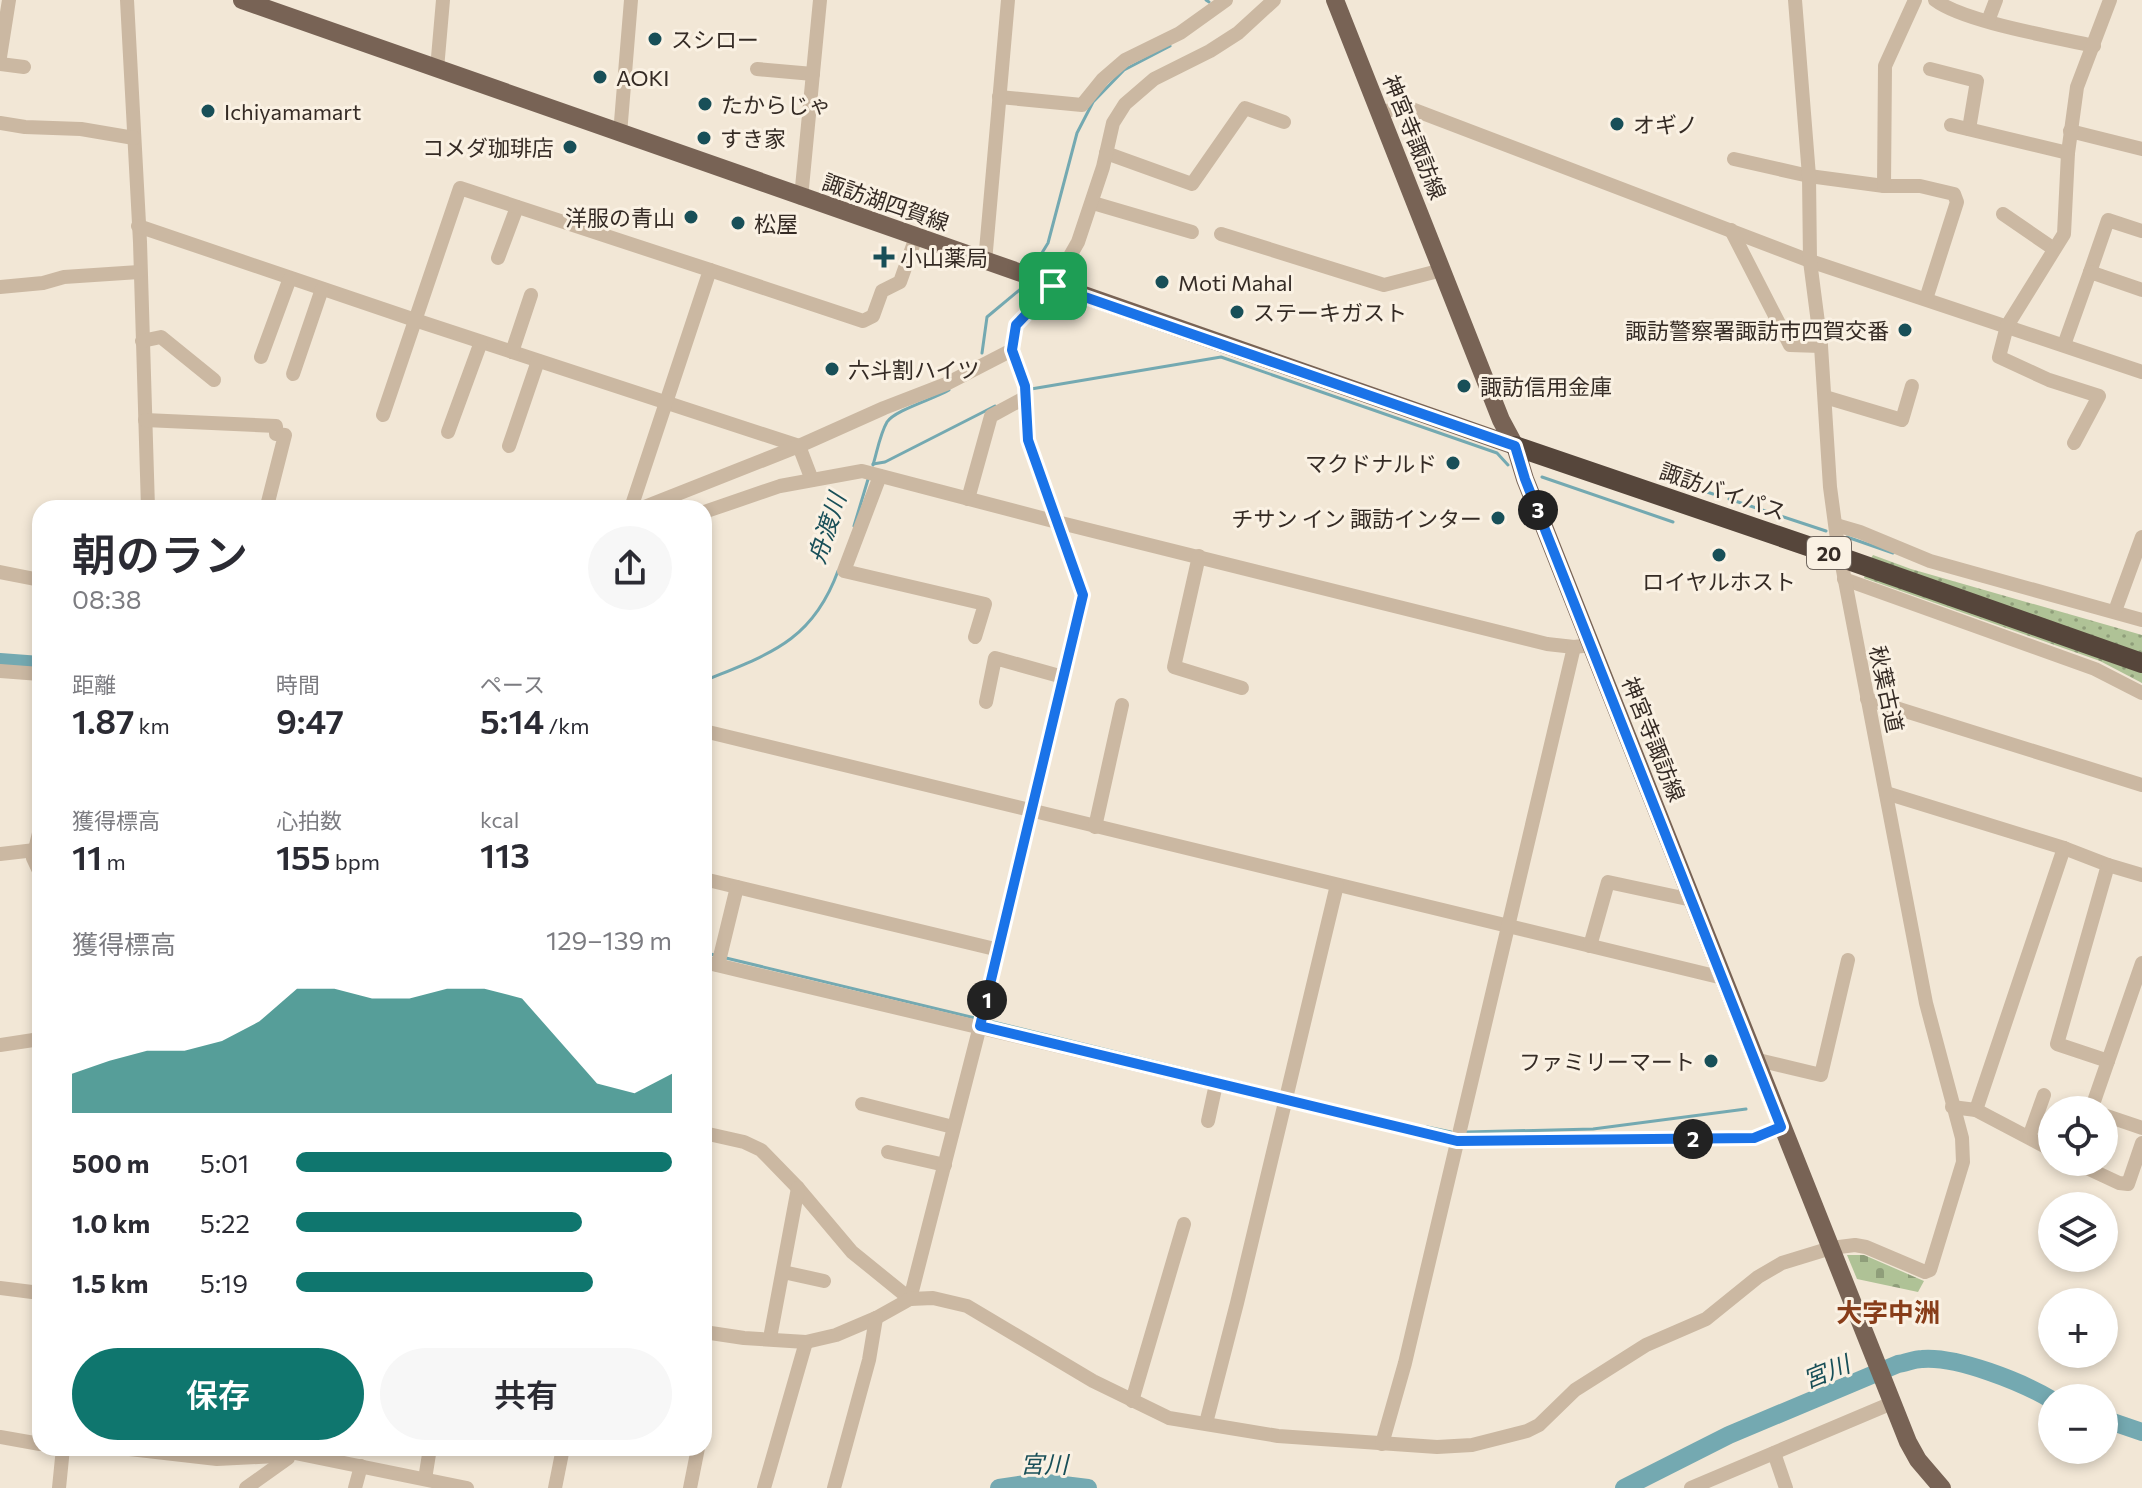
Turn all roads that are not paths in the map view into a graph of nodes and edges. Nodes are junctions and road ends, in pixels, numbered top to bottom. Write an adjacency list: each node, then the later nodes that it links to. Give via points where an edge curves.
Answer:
1 (9, 0): 19 (street)
2 (127, 0): 34 (street)
3 (242, 0): 16 (main road, 諏訪湖四賀線)
4 (443, 0): 22 (street)
5 (631, 0): 33 (street)
6 (820, 0): 25 (street)
7 (1008, 0): 26 (street)
8 (1274, 0): 36 (street, via 1229,39 1140,89 1113,123)
9 (1335, 0): 27 (main road, 神宮寺諏訪線)
10 (1795, 0): 39 (street, 秋葉古道)
11 (1915, 0): 40 (street, via 1885,66)
12 (1935, 0): 17 (street)
13 (1996, 0): 17 (street)
14 (2110, 0): 18 (street)
15 (1218, 2): 26 (street, via 1173,38 1125,60 1082,105)
16 (262, 4): 22 (main road, 諏訪湖四賀線)
17 (1988, 21): 18 (street)
18 (2094, 46): 32 (street, via 2077,87)
19 (0, 57)
20 (0, 64): 21 (street)
21 (24, 67)
22 (437, 69): 33 (main road, 諏訪湖四賀線)
23 (757, 69): 25 (street)
24 (1930, 69): 31 (street, via 1977,81)
25 (813, 74): 41 (street)
26 (999, 97): 54 (street)
27 (1380, 113): 46 (street, via 1404,106); 56 (main road, 神宮寺諏訪線)
28 (1284, 122): 36 (street, via 1245,108 1192,184)
29 (0, 123): 34 (street)
30 (1951, 125): 31 (street)
31 (1969, 129): 37 (street)
32 (2070, 131): 35 (street); 37 (street)
33 (620, 134): 41 (main road, 諏訪湖四賀線)
34 (134, 138): 45 (street)
35 (2142, 149)
36 (1106, 153): 42 (street)
37 (2068, 153): 51 (street, via 2064,234)
38 (1734, 159): 39 (street)
39 (1809, 176): 40 (street); 53 (street, 秋葉古道)
40 (1884, 186): 65 (street, via 1920,186 1954,194 1957,202)
41 (801, 198): 50 (main road, 諏訪湖四賀線)
42 (1093, 203): 48 (street); 60 (street)
43 (517, 207): 52 (street); 55 (street); 66 (street, via 460,188)
44 (2003, 214): 51 (street)
45 (138, 226): 57 (street); 59 (street)
46 (1731, 230): 53 (street); 71 (street, via 1790,345)
47 (2142, 231): 58 (street, via 2108,220)
48 (1192, 232)
49 (1221, 234): 56 (street, via 1384,285)
50 (916, 237): 54 (main road, 諏訪湖四賀線); 55 (street, via 900,282 882,291 873,316 863,321)
51 (2054, 249): 67 (street)
52 (498, 258)
53 (1810, 261): 65 (street); 71 (street, 秋葉古道)
54 (985, 262): 60 (main road, 諏訪湖四賀線)
55 (710, 270): 82 (street)
56 (1442, 270): 89 (main road, 神宮寺諏訪線)
57 (139, 272): 61 (street); 68 (street)
58 (2090, 272): 63 (street); 70 (street)
59 (290, 278): 62 (street); 74 (street)
60 (1053, 286): 72 (street, via 1016,325); 89 (main road, 諏訪湖四賀線)
61 (0, 287)
62 (322, 289): 66 (street); 77 (street)
63 (2142, 290)
64 (531, 295): 73 (street)
65 (1926, 299): 67 (street)
66 (415, 320): 69 (street); 83 (street)
67 (2007, 326): 70 (street); 86 (street, via 1999,357 2099,396)
68 (142, 341): 78 (street, via 161,337); 84 (street)
69 (481, 342): 73 (street); 85 (street)
70 (2064, 345): 76 (street)
71 (1821, 346): 81 (street, 秋葉古道)
72 (1012, 350): 80 (street); 88 (street)
73 (512, 352): 75 (street)
74 (261, 357)
75 (538, 361): 82 (street); 87 (street)
76 (2142, 372)
77 (293, 374)
78 (214, 380)
79 (1912, 386): 81 (street, via 1902,420)
80 (1025, 392): 92 (street, via 991,416); 98 (street, via 1028,440)
81 (1825, 397): 99 (street, 秋葉古道)
82 (667, 403): 88 (street); 95 (street)
83 (383, 415)
84 (145, 420): 93 (street); 94 (street, via 276,426 276,434 285,435)
85 (448, 432)
86 (2074, 443)
87 (509, 446)
88 (799, 446): 91 (street); 96 (street)
89 (1515, 446): 102 (highway, 諏訪バイパス / 20); 109 (main road, 神宮寺諏訪線)
90 (873, 474): 91 (street); 92 (street); 108 (street, via 844,571 985,604)
91 (812, 480): 97 (street)
92 (968, 499): 98 (street)
93 (148, 500)
94 (269, 500)
95 (634, 500)
96 (662, 500)
97 (712, 509)
98 (1057, 522): 101 (street); 113 (street, via 1083,595)
99 (1836, 525): 102 (street, 秋葉古道); 106 (street, via 1930,561)
100 (2142, 537): 106 (street)
101 (1199, 556): 109 (street, via 1547,644); 114 (street, via 1174,667)
102 (1840, 557): 105 (street, 秋葉古道); 110 (highway, 諏訪バイパス / 20)
103 (0, 572): 104 (street)
104 (32, 578)
105 (1844, 579): 115 (street, via 2095,669); 116 (street, 秋葉古道)
106 (2115, 611): 107 (street)
107 (2142, 620)
108 (975, 637)
109 (1582, 646): 132 (main road, 神宮寺諏訪線); 133 (street)
110 (2142, 663)
111 (0, 671): 112 (street)
112 (32, 673)
113 (1063, 677): 117 (street, via 995,658); 122 (street)
114 (1242, 688)
115 (2142, 693)
116 (1867, 699): 120 (street); 121 (street, 秋葉古道)
117 (986, 702)
118 (1122, 705): 123 (street)
119 (712, 733): 122 (street)
120 (2142, 785)
121 (1886, 793): 124 (street); 151 (street, 秋葉古道, via 1926,1003)
122 (1032, 809): 123 (street); 135 (street)
123 (1095, 827): 130 (street)
124 (2064, 848): 127 (street); 152 (street)
125 (32, 850): 126 (street)
126 (0, 854)
127 (2108, 865): 128 (street); 145 (street, via 2057,1044)
128 (2142, 875)
129 (712, 881): 131 (street)
130 (1337, 885): 133 (street); 149 (street)
131 (737, 887): 135 (street); 136 (street)
132 (1692, 900): 134 (street, via 1608,882); 140 (main road, 神宮寺諏訪線)
133 (1508, 924): 134 (street); 160 (street)
134 (1590, 946): 140 (street)
135 (999, 950): 141 (street)
136 (712, 960)
137 (1848, 960): 144 (street, via 1821,1075)
138 (712, 963): 141 (street)
139 (2142, 963): 145 (street)
140 (1723, 978): 144 (main road, 神宮寺諏訪線)
141 (980, 1026): 146 (street); 155 (street)
142 (32, 1040): 143 (street)
143 (0, 1045)
144 (1754, 1059): 156 (main road, 神宮寺諏訪線)
145 (2108, 1061): 148 (street)
146 (1216, 1084): 149 (street); 154 (street)
147 (2044, 1095): 159 (street)
148 (2096, 1096)
149 (1285, 1101): 160 (street); 180 (street)
150 (862, 1104): 155 (street)
151 (1952, 1107): 152 (street); 168 (street, 秋葉古道, via 1963,1162 1930,1270 1866,1247)
152 (1976, 1110): 159 (street)
153 (2118, 1120): 157 (street)
154 (1208, 1121)
155 (953, 1127): 164 (street)
156 (1781, 1127): 160 (street, via 1754,1138); 168 (main road, 神宮寺諏訪線)
157 (2142, 1128)
158 (712, 1135): 166 (street, via 761,1150)
159 (2029, 1137): 161 (street)
160 (1457, 1141): 183 (street)
161 (2038, 1142)
162 (2142, 1143): 165 (street, via 2128,1184)
163 (888, 1152): 164 (street)
164 (945, 1165): 173 (street)
165 (2104, 1176)
166 (798, 1188): 169 (street); 173 (street, via 852,1252)
167 (1184, 1224): 179 (street)
168 (1831, 1248): 178 (main road, 神宮寺諏訪線); 183 (street, via 1770,1270 1706,1319 1646,1345 1575,1390 1527,1431 1472,1445)
169 (783, 1272): 170 (street); 176 (street)
170 (824, 1281)
171 (0, 1288): 172 (street)
172 (32, 1292)
173 (910, 1299): 174 (street); 179 (street, via 967,1306)
174 (876, 1318): 177 (street); 202 (street)
175 (712, 1333): 176 (street)
176 (770, 1338): 177 (street)
177 (806, 1342): 201 (street)
178 (1890, 1397): 184 (street); 205 (main road, 神宮寺諏訪線, via 1918,1460)
179 (1132, 1401): 180 (street, via 1169,1418)
180 (1206, 1423): 183 (street, via 1278,1436)
181 (0, 1437): 182 (street)
182 (32, 1443)
183 (1382, 1444)
184 (1774, 1453): 203 (street); 204 (street)
185 (62, 1456): 195 (street)
186 (191, 1456): 187 (street)
187 (276, 1456)
188 (290, 1456): 196 (street)
189 (304, 1456): 193 (street)
190 (429, 1456): 194 (street)
191 (561, 1456): 199 (street)
192 (696, 1456): 200 (street)
193 (361, 1466): 194 (street); 197 (street)
194 (425, 1479): 198 (street)
195 (59, 1488)
196 (246, 1488)
197 (355, 1488)
198 (467, 1488)
199 (555, 1488)
200 (690, 1488)
201 (764, 1488)
202 (834, 1488)
203 (1691, 1488)
204 (1786, 1488)
205 (1942, 1488)

